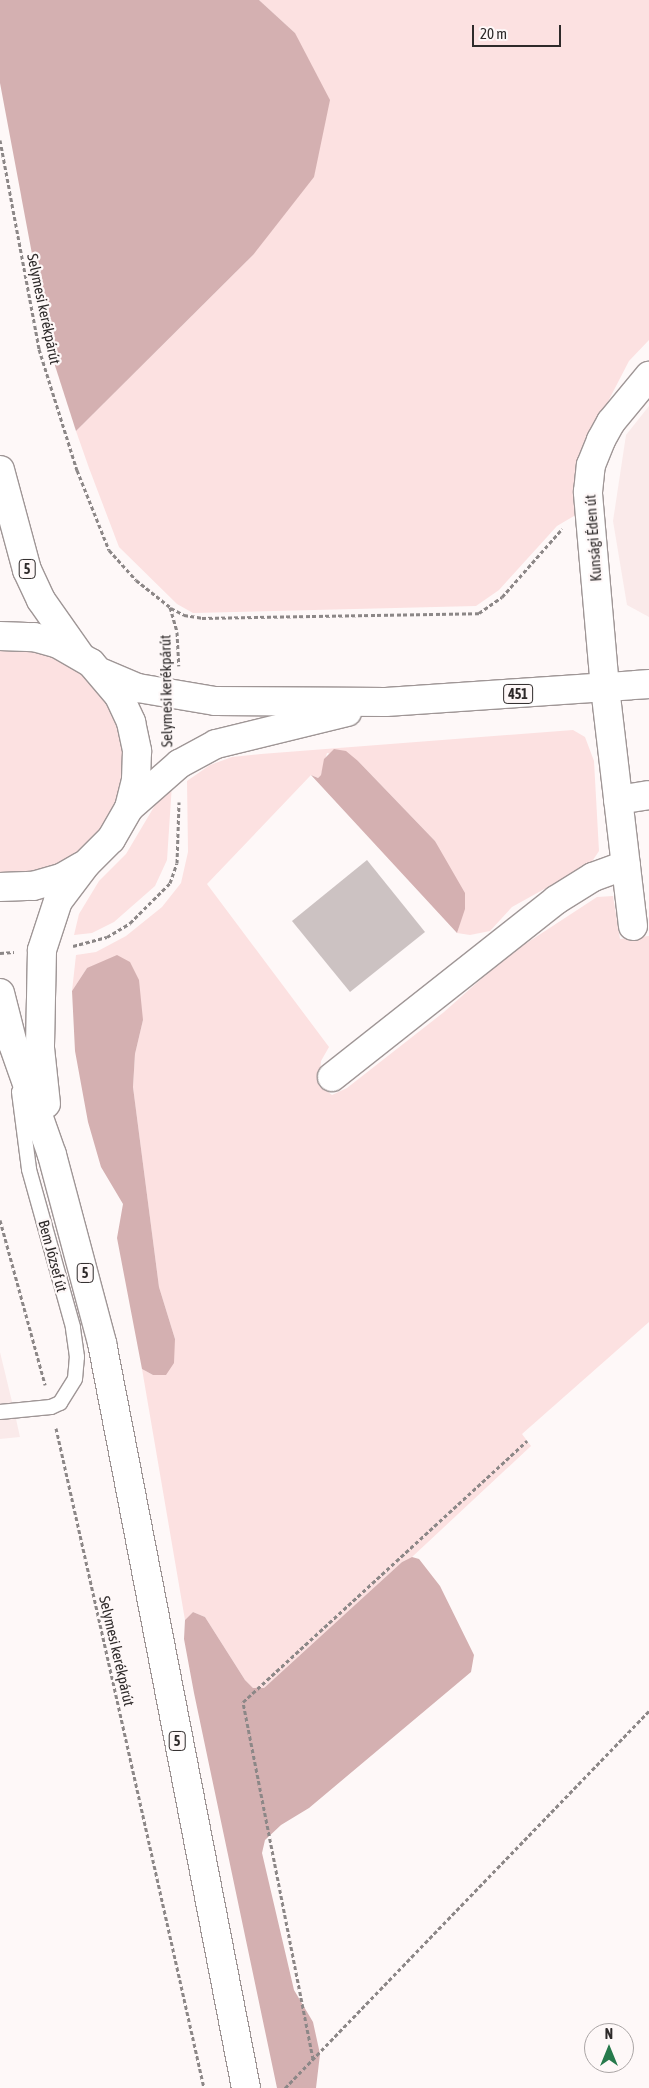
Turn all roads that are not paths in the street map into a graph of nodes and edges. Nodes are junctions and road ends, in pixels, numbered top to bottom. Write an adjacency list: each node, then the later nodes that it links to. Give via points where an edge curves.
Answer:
1 (649, 376): 7 (main road, Kunsági Éden út, via 611,422 601,440 592,465 588,492)
2 (0, 470): 4 (main road, 5, via 27,570 41,600)
3 (0, 636): 4 (main road, 5, via 34,637)
4 (80, 655): 5 (main road, 5)
5 (101, 672): 8 (main road, 451, via 138,688 215,702); 11 (main road, 5, via 119,696 131,722 138,751 136,780)
6 (649, 684): 7 (main road, 451)
7 (606, 688): 8 (main road, 451); 10 (main road, Kunsági Éden út)
8 (386, 702): 11 (main road, 451, via 216,744 179,764)
9 (649, 795): 10 (main road)
10 (618, 800): 13 (main road, Kunsági Éden út)
11 (129, 808): 12 (main road, 5, via 111,839)
12 (86, 864): 14 (main road, 5, via 61,878 33,886); 19 (main road, 5, via 58,901 42,950 40,1048)
13 (626, 865): 15 (main road, Kunsági Éden út); 18 (main road, via 593,877 556,900)
14 (0, 887)
15 (633, 926)
16 (0, 992): 17 (main road, 5)
17 (13, 1044): 19 (main road, 5); 20 (lane, Bem József út, via 29,1169 73,1327 77,1357 75,1379 68,1395 51,1407)
18 (332, 1076)
19 (52, 1155): 21 (main road, 5, via 83,1262 113,1393)
20 (0, 1412)
21 (246, 2088)

